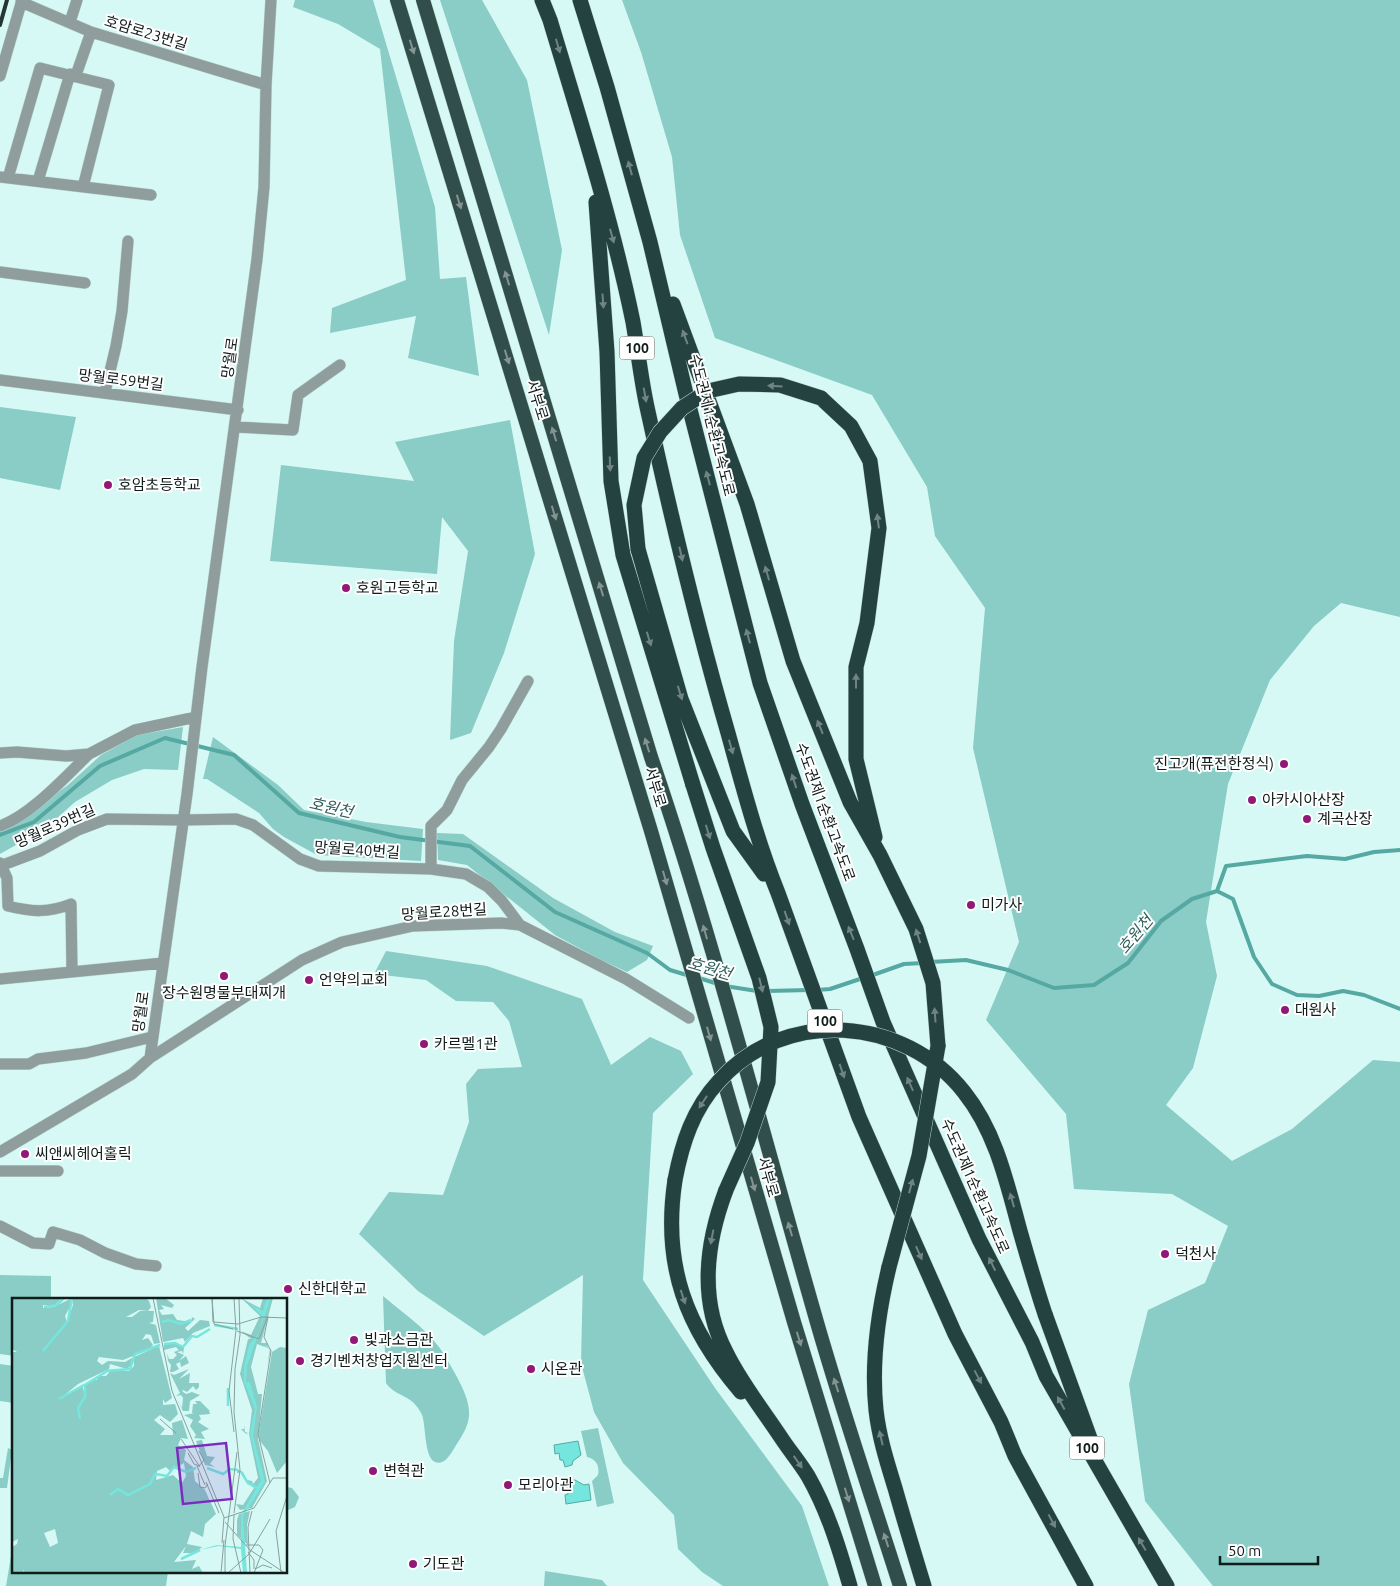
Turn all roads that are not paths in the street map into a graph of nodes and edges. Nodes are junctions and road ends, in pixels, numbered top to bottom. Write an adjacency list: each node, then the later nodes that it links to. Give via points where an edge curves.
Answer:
1 (77, 0): 8 (street)
2 (271, 0): 12 (street, 망월로)
3 (397, 0): 53 (highway, 서부로, one-way to 53, via 651,831 796,1331)
4 (542, 0): 13 (highway, 100, one-way to 13)
5 (580, 0): 19 (highway, 수도권제1순환고속도로 / 100, one-way to 5)
6 (22, 1): 8 (street, 호암로23번길); 11 (street)
7 (424, 3): 54 (highway, 서부로, one-way to 7, via 814,1315 674,824)
8 (70, 22): 9 (street, 호암로23번길)
9 (90, 32): 10 (street); 12 (street, 호암로23번길)
10 (73, 75): 14 (street, via 40,68); 15 (street); 16 (street, via 108,85)
11 (0, 76)
12 (266, 84): 25 (street, 망월로, via 264,187)
13 (593, 166): 36 (highway, 100, one-way to 36, via 633,323 646,405 690,597 763,857); 50 (highway, one-way to 50, bridge, via 607,352 611,481 623,554 713,848 759,978 771,1027 768,1082 715,1224 708,1260 708,1294 714,1324 731,1362)
14 (4, 177): 15 (street)
15 (38, 181): 16 (street)
16 (82, 187): 17 (street)
17 (150, 195)
18 (128, 240): 24 (street, via 122,312)
19 (650, 242): 31 (highway, one-way to 19, via 850,802 793,661 747,504); 51 (highway, 수도권제1순환고속도로 / 100, one-way to 19, bridge, via 1050,1385 979,1238 882,1022 760,683)
20 (0, 272): 21 (street)
21 (85, 283)
22 (340, 365): 26 (street, via 298,395 293,430)
23 (0, 380): 24 (street, 망월로59번길)
24 (105, 392): 25 (street, 망월로59번길)
25 (238, 410): 26 (street, 망월로)
26 (235, 427): 28 (street, 망월로)
27 (528, 681): 35 (street, via 489,747 462,780 447,810 431,826)
28 (196, 717): 30 (street, via 135,730); 32 (street, 망월로)
29 (0, 753): 30 (street)
30 (89, 754): 33 (street, via 35,803)
31 (865, 818): 36 (highway, one-way to 36, bridge, via 856,760 856,667 867,623 879,528 870,461 851,426 822,398 780,385 739,384 708,391 682,408 660,432 644,458 634,505 638,549 681,699 733,831); 55 (highway, one-way to 31, bridge, via 882,1444 875,1380 881,1305 919,1156 938,1046 933,983 916,929)
32 (183, 820): 34 (street, 망월로39번길, via 107,819 78,830 40,851); 35 (street, 망월로40번길, via 245,821 300,859 319,866); 38 (street, 망월로)
33 (0, 826)
34 (0, 865): 39 (street, via 7,878 8,906 29,911 56,910 71,904)
35 (431, 869): 37 (street, 망월로40번길, via 466,874 477,880 502,901)
36 (778, 893): 56 (highway, 100, one-way to 56, bridge, via 859,1117 955,1334 1015,1456)
37 (520, 925): 41 (street, 망월로28번길, via 626,979); 43 (street, 망월로28번길, via 413,926 342,942 302,960)
38 (163, 963): 39 (street); 42 (street, 망월로)
39 (72, 972): 40 (street)
40 (0, 979)
41 (689, 1018)
42 (152, 1037): 43 (street, 망월로); 44 (street, via 86,1053 38,1059 29,1064)
43 (150, 1058): 45 (street, via 132,1074)
44 (1, 1064)
45 (0, 1152)
46 (0, 1171): 47 (street)
47 (58, 1171)
48 (0, 1226): 49 (street, via 33,1242 48,1244 54,1232 136,1264)
49 (156, 1266)
50 (785, 1444): 51 (highway, one-way to 50, bridge, via 1045,1314 1001,1163 981,1118 964,1092 940,1067 918,1052 894,1041 850,1031 809,1032 777,1040 747,1056 718,1081 698,1110 683,1144 675,1180 673,1245 687,1308 714,1358); 52 (highway, one-way to 52, via 822,1502 834,1530)
51 (1103, 1476): 57 (highway, 수도권제1순환고속도로 / 100, one-way to 51)
52 (850, 1586)
53 (875, 1586)
54 (900, 1586)
55 (924, 1586)
56 (1086, 1586)
57 (1167, 1586)

